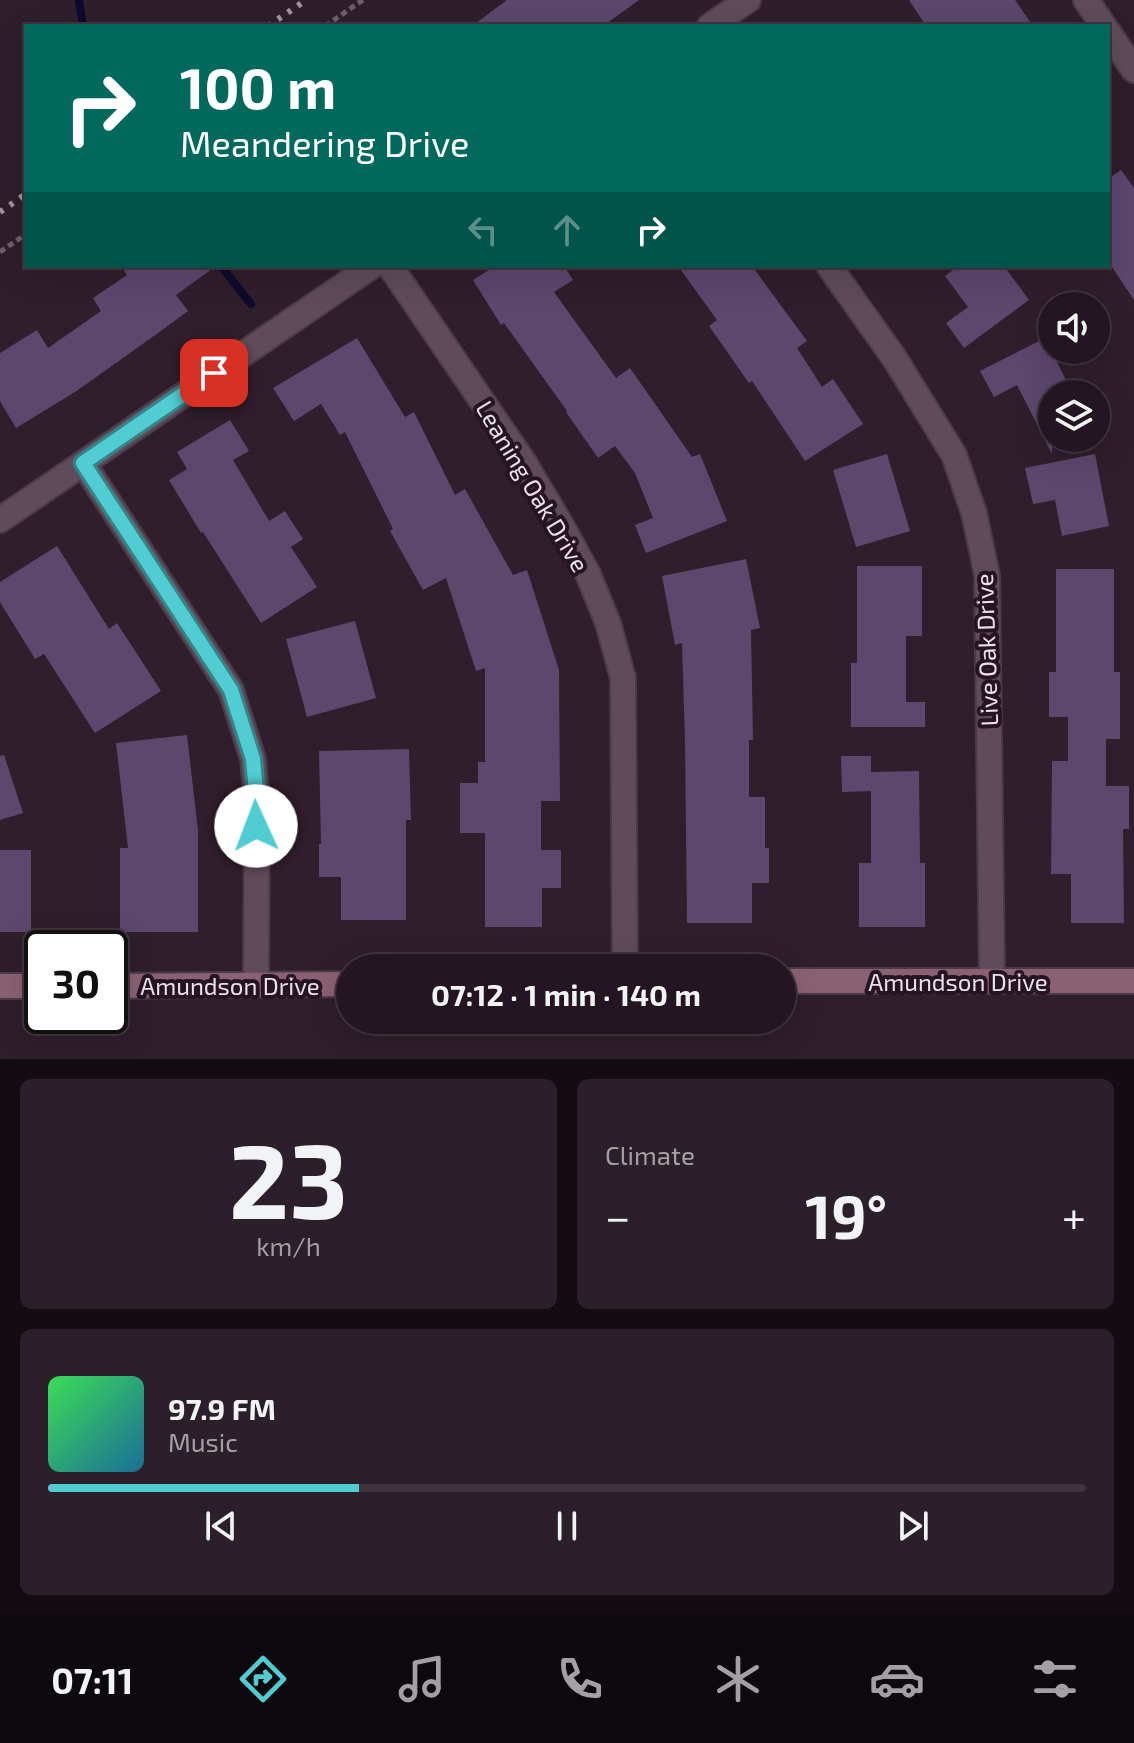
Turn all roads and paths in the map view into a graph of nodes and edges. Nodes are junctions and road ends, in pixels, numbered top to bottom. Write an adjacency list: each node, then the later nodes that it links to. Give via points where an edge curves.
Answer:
1 (363, 0): 4 (path)
2 (748, 0): 5 (street)
3 (1086, 0): 6 (street)
4 (328, 24)
5 (713, 24)
6 (1103, 24)
7 (1110, 35): 8 (street)
8 (1134, 70)
9 (24, 235): 10 (path)
10 (0, 252)
11 (369, 268): 14 (street)
12 (391, 268): 16 (street, Leaning Oak Drive, via 532,476 588,574 608,623 623,678)
13 (830, 268): 17 (street, Live Oak Drive, via 954,455 974,513 987,575)
14 (83, 463): 15 (street); 21 (street, via 231,690 253,759 257,803)
15 (0, 520)
16 (625, 954)
17 (992, 980): 18 (street, Amundson Drive); 19 (street, Amundson Drive)
18 (796, 981)
19 (1134, 981)
20 (336, 984): 21 (street, Amundson Drive)
21 (256, 985): 24 (street, Amundson Drive)
22 (0, 986): 23 (street)
23 (24, 986)
24 (128, 986)

